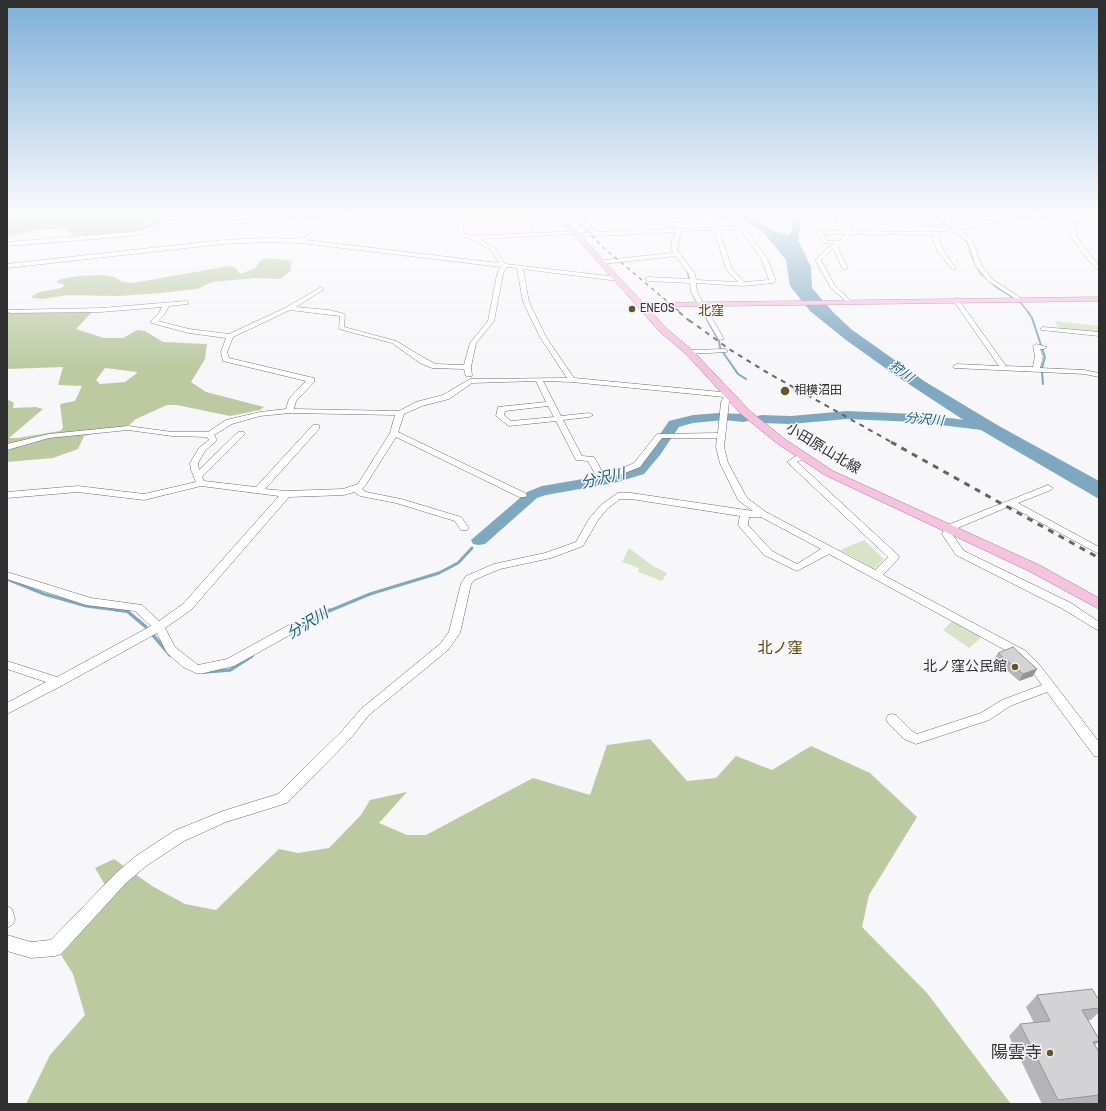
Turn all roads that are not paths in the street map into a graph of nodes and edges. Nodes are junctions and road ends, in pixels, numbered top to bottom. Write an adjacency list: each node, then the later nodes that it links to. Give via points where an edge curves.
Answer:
1 (17, 265): 11 (street)
2 (494, 265): 12 (street)
3 (606, 265): 16 (main road, 小田原山北線)
4 (685, 265): 18 (street, via 692,274)
5 (728, 265): 19 (street)
6 (767, 265): 19 (street, via 773,281)
7 (821, 265): 24 (street, via 834,287)
8 (843, 265): 14 (street)
9 (951, 265): 15 (street)
10 (979, 265): 23 (street, via 990,280)
11 (7, 266)
12 (504, 266): 13 (street); 40 (street, via 491,321 473,343)
13 (520, 268): 16 (street); 44 (street, via 526,302 543,337)
14 (845, 268)
15 (953, 268)
16 (618, 279): 28 (main road, 小田原山北線)
17 (648, 279): 18 (street)
18 (693, 281): 19 (street); 26 (street, via 694,292)
19 (743, 284)
20 (321, 289): 29 (street)
21 (1099, 299): 23 (main road)
22 (956, 300): 23 (main road); 24 (main road); 39 (street)
23 (1019, 300)
24 (848, 301): 26 (main road)
25 (186, 303): 27 (street)
26 (701, 303): 28 (main road); 34 (street)
27 (166, 305): 30 (street, via 101,310); 33 (street, via 162,314 153,322 189,331)
28 (640, 305): 37 (main road, 小田原山北線, via 663,330)
29 (289, 308): 33 (street); 40 (street, via 341,314 341,328 394,342 413,356 435,366)
30 (10, 311)
31 (1043, 329): 32 (street)
32 (1099, 334)
33 (230, 336): 48 (street, via 224,352 226,359 310,380 292,401)
34 (721, 339)
35 (1041, 347): 41 (street, via 1036,346 1039,356)
36 (725, 351): 37 (street)
37 (689, 352): 46 (main road, 小田原山北線)
38 (956, 366): 39 (street)
39 (1003, 367): 41 (street)
40 (467, 368): 45 (street)
41 (1036, 369): 42 (street)
42 (1099, 375)
43 (538, 379): 44 (street); 45 (street); 47 (street)
44 (572, 380): 46 (street)
45 (470, 381): 49 (street, via 446,397 419,404)
46 (729, 395): 56 (street, via 725,402); 58 (main road, 小田原山北線, via 746,413)
47 (550, 404): 51 (street); 51 (street, via 501,409 500,416 509,424)
48 (290, 411): 49 (street); 54 (street, via 260,414 229,422)
49 (400, 413): 53 (street)
50 (590, 415): 51 (street)
51 (557, 418): 56 (street, via 579,458 591,459 600,474 620,472 637,465 660,436)
52 (316, 428): 62 (street)
53 (394, 433): 61 (street, via 361,486); 65 (street)
54 (210, 434): 57 (street, via 172,434 128,428 49,436); 59 (street, via 213,440 202,450 194,463)
55 (241, 434): 59 (street)
56 (720, 435): 68 (street, via 724,463 743,500)
57 (7, 447)
58 (802, 456): 70 (main road, 小田原山北線, via 836,476); 74 (street, via 791,462 894,557)
59 (199, 480): 62 (street); 64 (street, via 144,497 78,489)
60 (1048, 488): 66 (street)
61 (356, 489): 63 (street, via 338,493); 69 (street, via 363,494 398,501 458,519)
62 (258, 491): 63 (street)
63 (286, 494): 77 (street, via 187,607)
64 (7, 495)
65 (522, 495)
66 (1011, 503): 70 (street); 72 (street)
67 (745, 514): 68 (street); 71 (street, via 743,525 756,541 768,552 797,568); 87 (street, via 618,496 594,519 580,544 547,556 498,566 470,578 466,584 454,632 444,647 365,712 346,735 282,799 224,817 179,836 141,861 121,878 54,948 31,950)
68 (763, 514): 71 (street)
69 (464, 528)
70 (948, 528): 75 (main road, 小田原山北線, via 1034,568); 76 (street, via 949,540 960,553 1066,606)
71 (829, 549): 74 (street)
72 (1099, 551)
73 (7, 575): 77 (street, via 90,602 138,608)
74 (877, 575): 81 (street, via 1022,654 1035,666)
75 (1099, 604)
76 (1099, 627)
77 (159, 628): 78 (street, via 171,650 196,669 230,663); 80 (street)
78 (293, 628)
79 (7, 665): 80 (street)
80 (59, 682): 82 (street)
81 (1049, 687): 83 (street, via 1006,703 985,717 916,739); 84 (street)
82 (7, 709)
83 (892, 720)
84 (1099, 752)
85 (7, 914): 86 (street)
86 (7, 920)
87 (7, 943)

